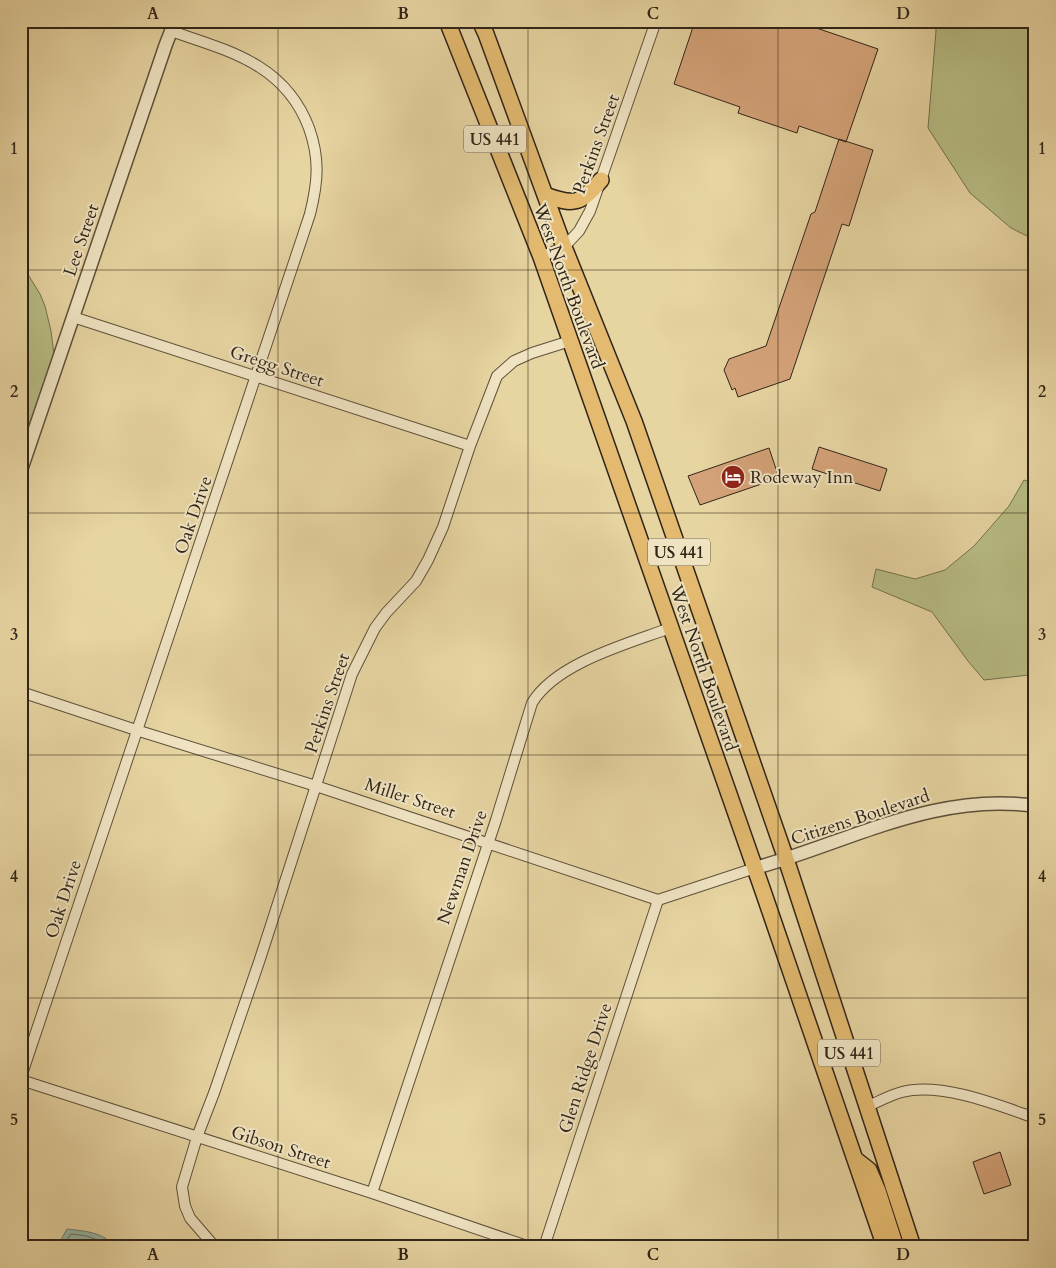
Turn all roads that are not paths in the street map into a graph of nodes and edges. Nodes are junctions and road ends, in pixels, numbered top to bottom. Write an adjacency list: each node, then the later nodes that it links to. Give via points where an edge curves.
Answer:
1 (447, 21): 8 (main road, West North Boulevard / US 441)
2 (480, 21): 6 (main road, West North Boulevard / US 441)
3 (656, 21): 5 (street, Perkins Street)
4 (173, 26): 9 (street, Lee Street); 11 (street, Oak Drive, via 228,51 284,85 294,98 312,137 318,173 315,192)
5 (601, 180): 6 (main road, via 584,198 571,202); 7 (street, Perkins Street, via 579,231)
6 (545, 195): 7 (main road, West North Boulevard / US 441)
7 (564, 247): 8 (street, Perkins Street); 20 (main road, West North Boulevard / US 441, via 634,421)
8 (541, 257): 10 (main road, West North Boulevard / US 441)
9 (73, 317): 11 (street, Gregg Street); 13 (street, Lee Street)
10 (570, 341): 12 (street, Perkins Street, via 532,352 514,361 497,376); 14 (main road, West North Boulevard / US 441)
11 (256, 376): 12 (street, Gregg Street); 16 (street, Oak Drive)
12 (470, 446): 17 (street, Perkins Street, via 444,527 428,560 416,581 375,628 352,674)
13 (21, 470)
14 (670, 628): 19 (street, Newman Drive, via 581,663 538,693); 21 (main road, West North Boulevard / US 441)
15 (21, 692): 16 (street, Miller Street)
16 (136, 730): 17 (street, Miller Street); 23 (street, Oak Drive)
17 (316, 786): 19 (street, Miller Street); 26 (street, Perkins Street, via 260,959)
18 (1035, 806): 20 (street, Citizens Boulevard, via 998,803 935,809)
19 (488, 842): 22 (street, Miller Street); 28 (street, Newman Drive)
20 (786, 860): 21 (street); 24 (main road, West North Boulevard / US 441)
21 (755, 868): 22 (street); 27 (main road, West North Boulevard / US 441)
22 (658, 900): 31 (street, Glen Ridge Drive)
23 (21, 1078): 26 (street, Gibson Street)
24 (866, 1107): 25 (street, via 901,1092 932,1090 975,1098); 34 (main road, West North Boulevard / US 441)
25 (1035, 1118)
26 (197, 1137): 28 (street, Gibson Street); 29 (street, Perkins Street, via 182,1196 190,1218)
27 (854, 1158): 32 (main road, West North Boulevard / US 441); 33 (main road, via 869,1170)
28 (372, 1194): 30 (street, Gibson Street)
29 (214, 1247)
30 (530, 1247)
31 (544, 1247)
32 (885, 1247)
33 (896, 1247)
34 (913, 1247)

